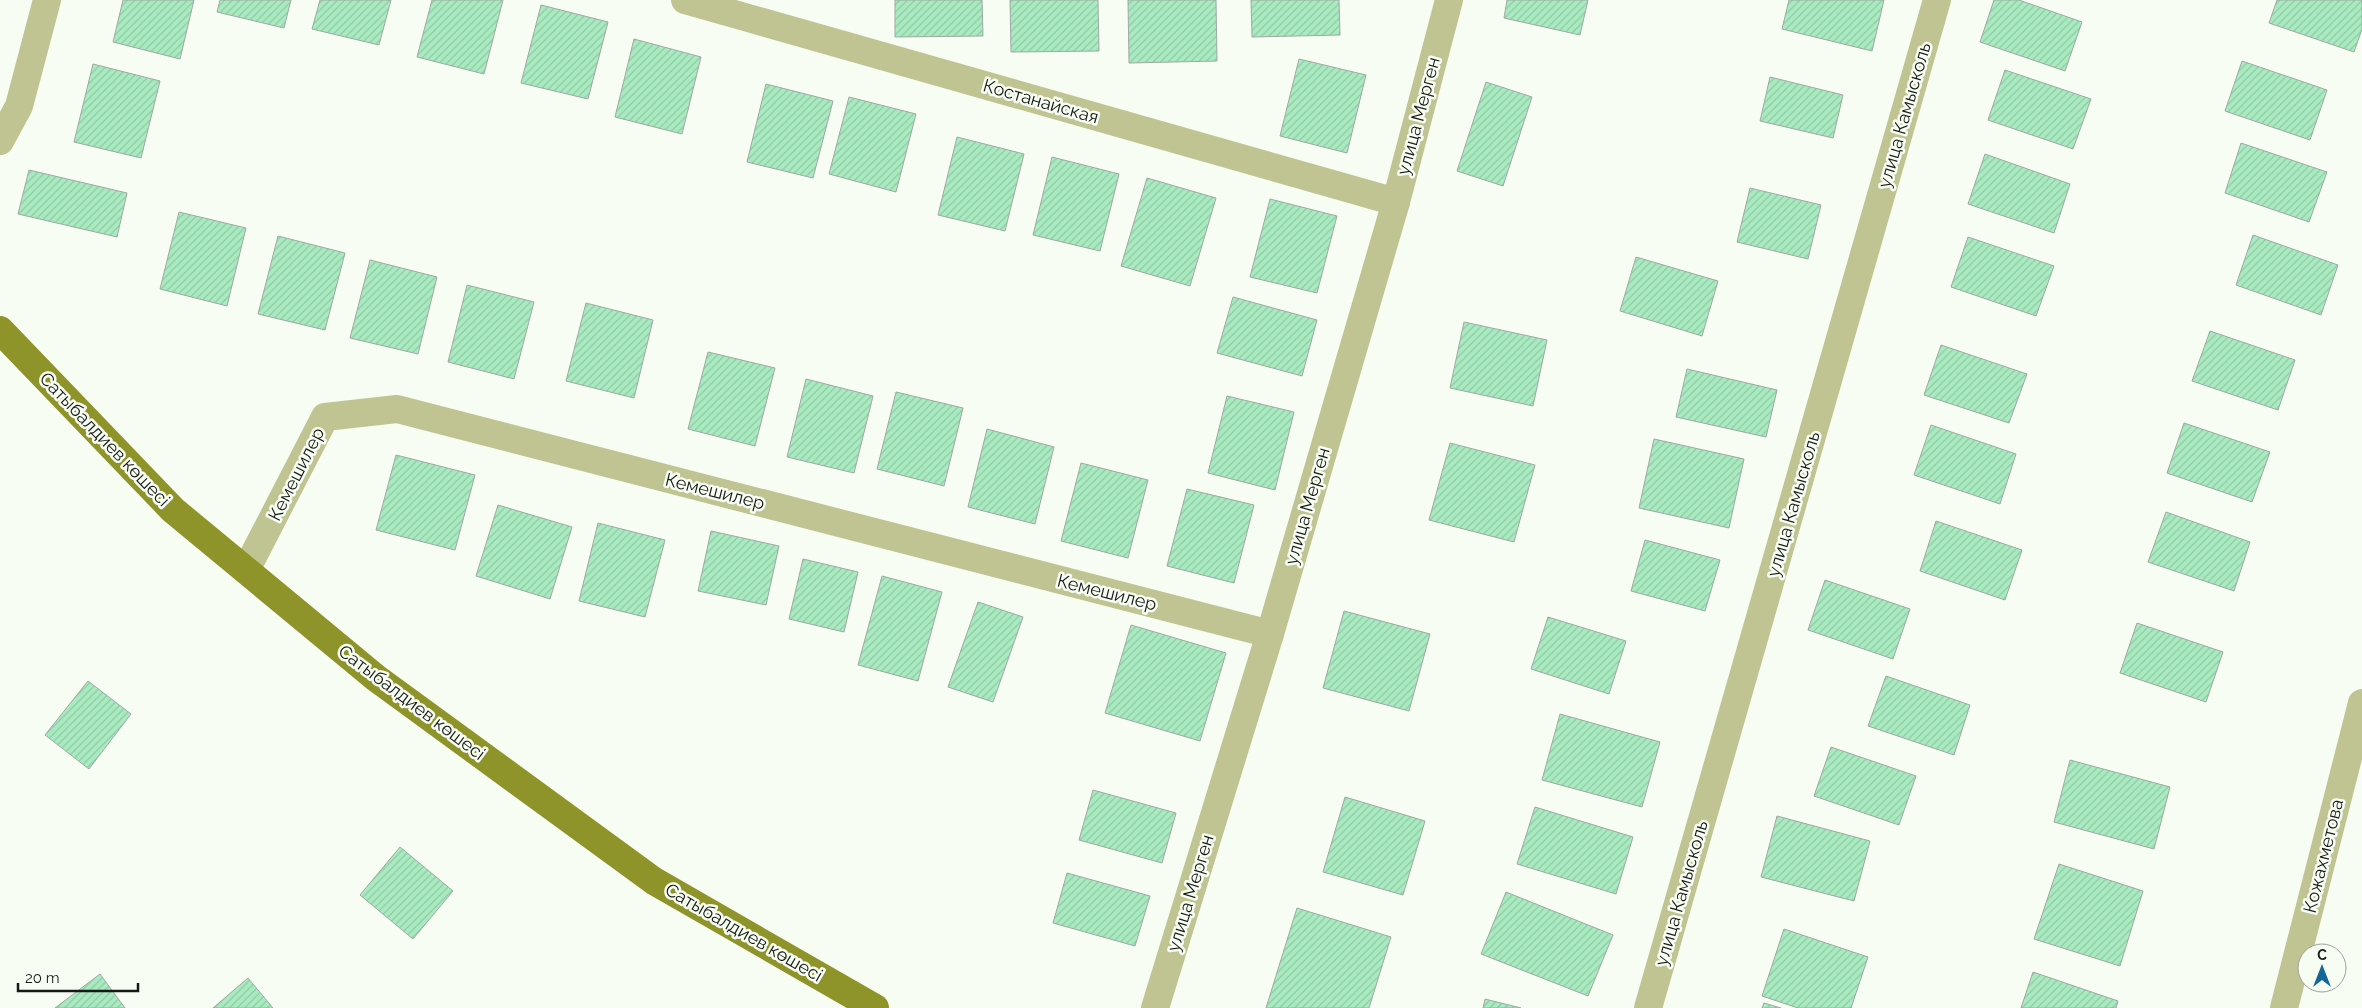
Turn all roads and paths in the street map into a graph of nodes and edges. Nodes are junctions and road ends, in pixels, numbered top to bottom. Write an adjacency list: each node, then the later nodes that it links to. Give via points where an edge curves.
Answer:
1 (47, 0): 5 (street, via 19,106)
2 (685, 0): 6 (street, Костанайская)
3 (1448, 0): 6 (street, улица Мерген)
4 (1937, 0): 13 (street, улица Камысколь)
5 (0, 141)
6 (1396, 202): 9 (street, улица Мерген)
7 (0, 330): 8 (main road, Сатыбалдиев көшесі, via 173,510)
8 (246, 570): 9 (street, Кемешилер, via 324,418 397,409); 11 (main road, Сатыбалдиев көшесі, via 376,678 654,880)
9 (1270, 634): 12 (street, улица Мерген)
10 (2362, 703): 14 (street, Кожахметова)
11 (875, 1008)
12 (1155, 1008)
13 (1648, 1008)
14 (2284, 1008)

